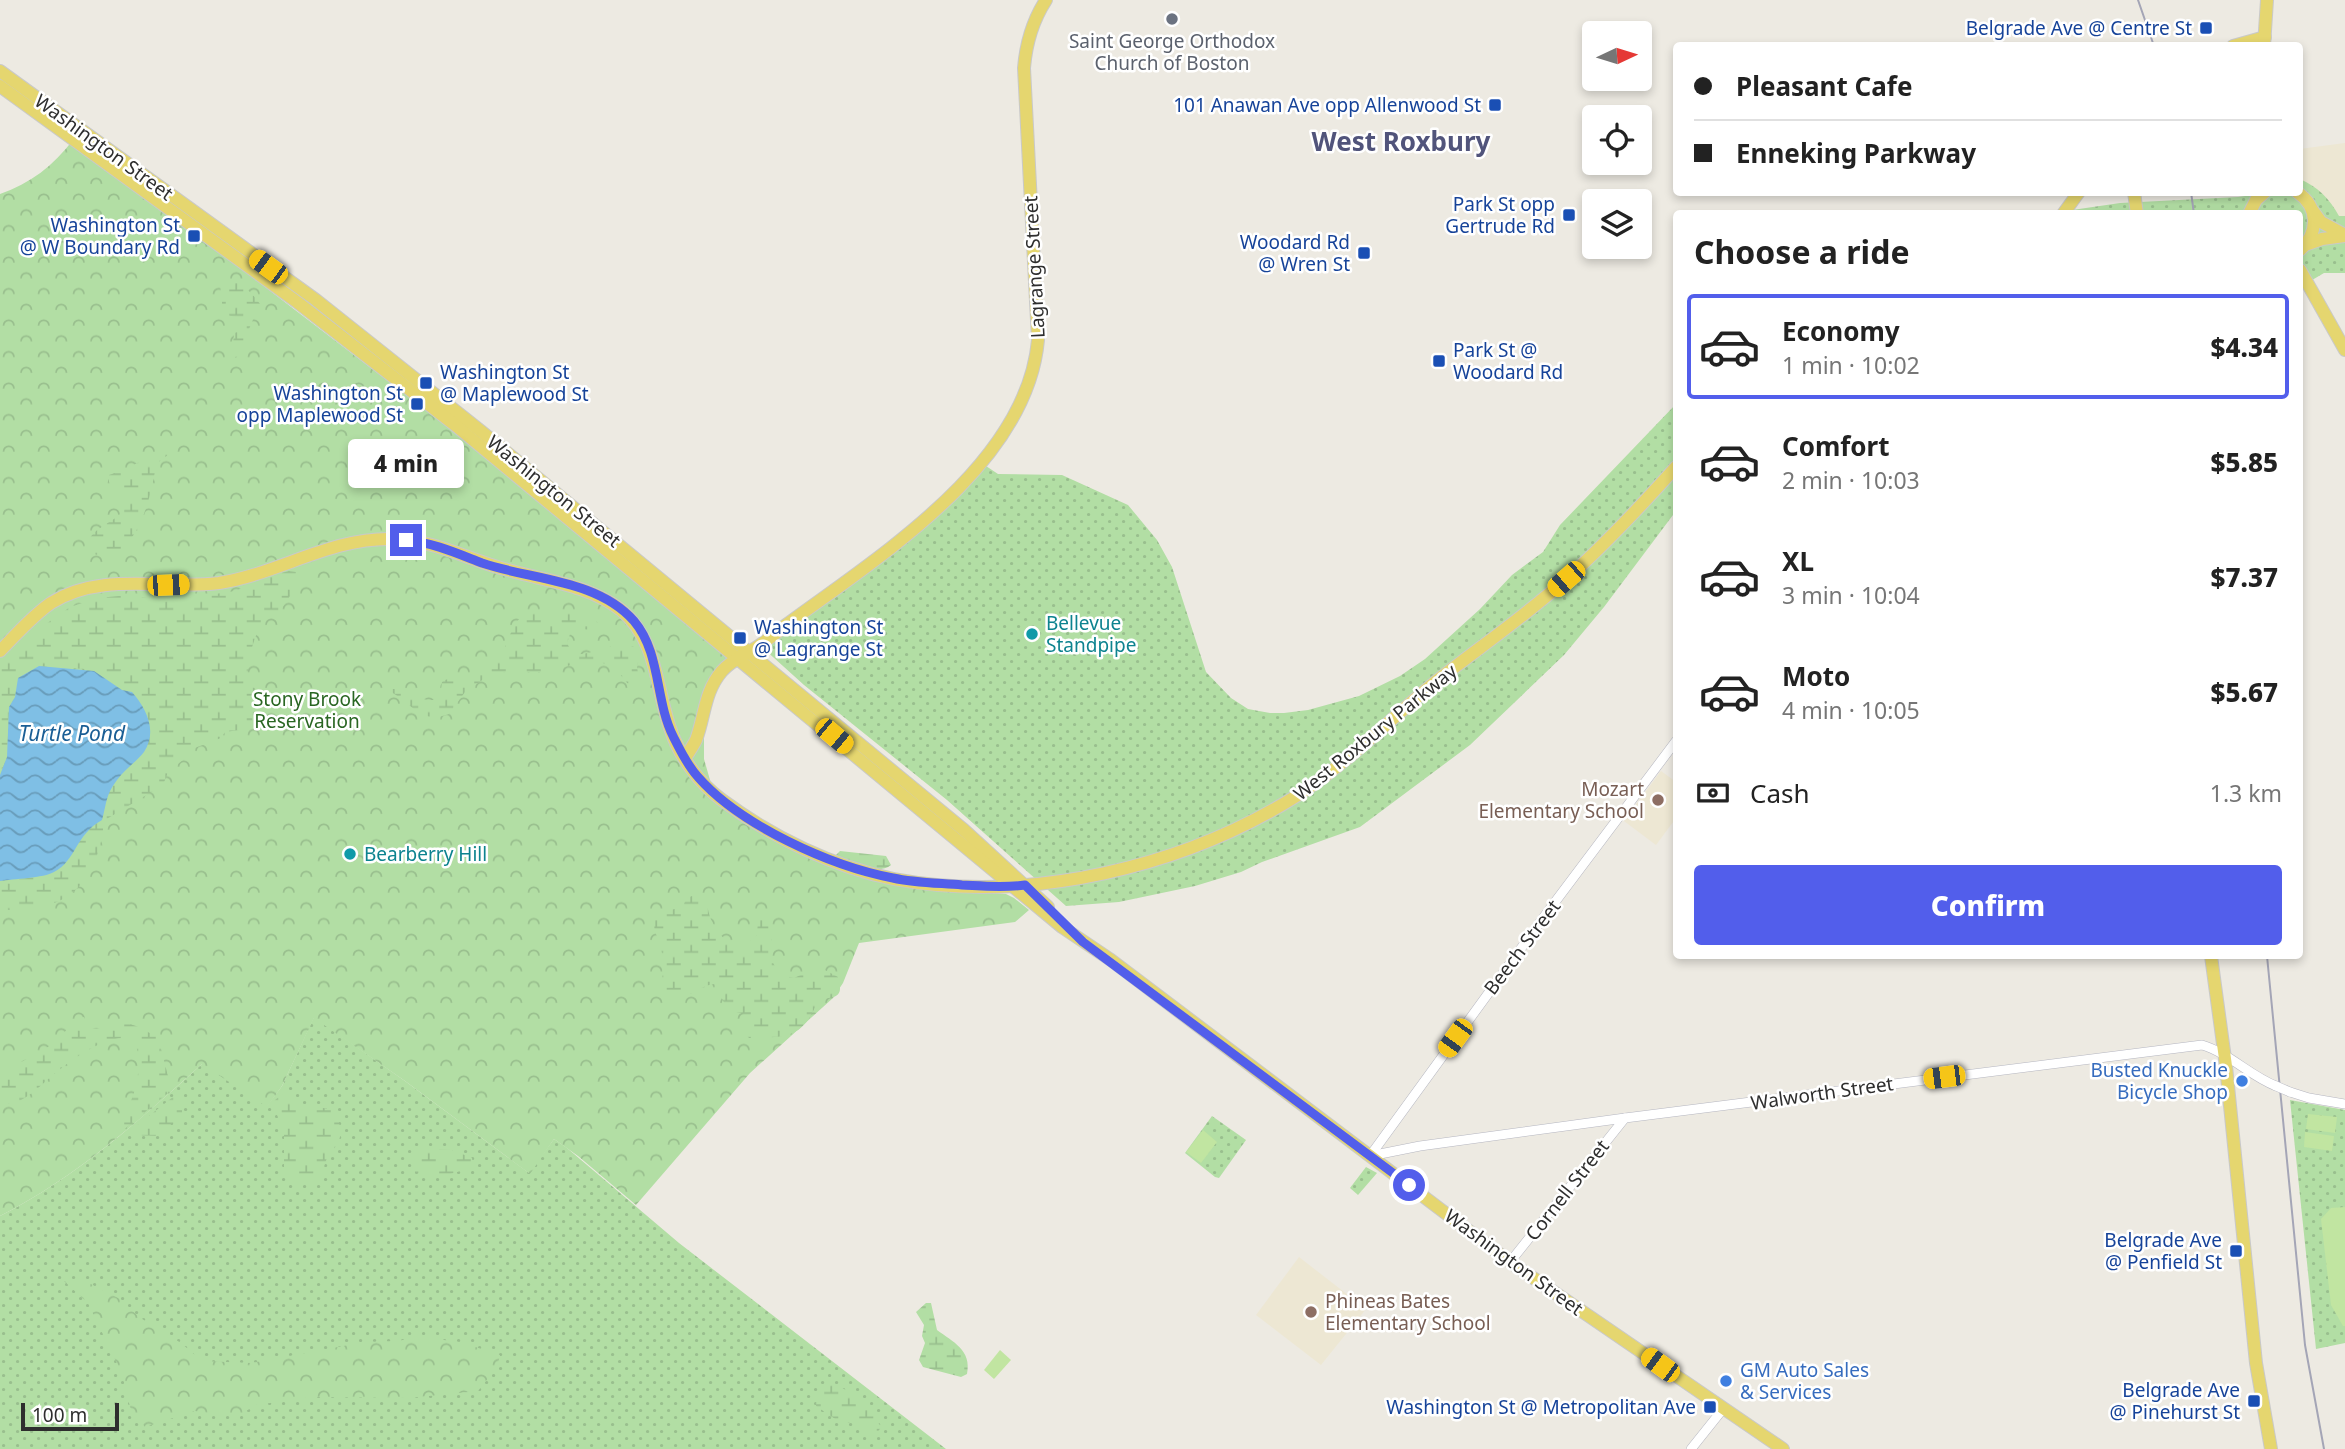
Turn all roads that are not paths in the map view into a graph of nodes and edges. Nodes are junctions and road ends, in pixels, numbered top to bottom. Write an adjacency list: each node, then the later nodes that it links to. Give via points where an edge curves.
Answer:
1 (1046, 0): 15 (main road, Lagrange Street, via 1028,41 1024,68 1038,340 1027,392 993,446 934,513)
2 (2267, 0): 3 (main road)
3 (2265, 41)
4 (0, 71): 15 (main road, Washington Street, via 316,300)
5 (0, 86): 16 (main road, Washington Street, via 297,302 455,425)
6 (2302, 196): 7 (main road)
7 (2313, 211): 8 (main road, via 2321,222); 9 (main road, via 2314,230)
8 (2345, 235): 10 (main road)
9 (2303, 246)
10 (2303, 248)
11 (2303, 276): 12 (main road)
12 (2345, 350)
13 (1673, 470): 21 (main road, West Roxbury Parkway, via 1558,587 1300,793 1248,824 1170,855 1103,874)
14 (0, 651): 18 (main road, via 49,604 85,589 221,582 359,541 423,542 583,590 620,610 634,622 648,647 671,734)
15 (750, 652): 16 (main road, Lagrange Street); 21 (main road, Washington Street, via 964,830)
16 (737, 658): 18 (main road, via 709,689 696,741); 19 (main road, Washington Street)
17 (1673, 745): 26 (street, Beech Street)
18 (685, 758): 20 (main road, via 719,798 806,850 877,875)
19 (981, 859): 20 (main road, via 981,872 972,881); 21 (main road, Washington Street)
20 (930, 883): 21 (main road, West Roxbury Parkway)
21 (1019, 886): 26 (main road, Washington Street, via 1083,942)
22 (2211, 959): 23 (main road)
23 (2225, 1056): 24 (street, Walworth Street, bridge, via 2290,1092); 25 (street, Walworth Street, via 2203,1045 2180,1047); 31 (main road, via 2256,1363)
24 (2345, 1104)
25 (1625, 1118): 26 (street, Walworth Street); 27 (street, Cornell Street)
26 (1370, 1156): 27 (main road, Washington Street)
27 (1510, 1262): 28 (main road, Washington Street)
28 (1723, 1409): 29 (street); 30 (main road, Washington Street)
29 (1691, 1449)
30 (1783, 1449)
31 (2272, 1449)

